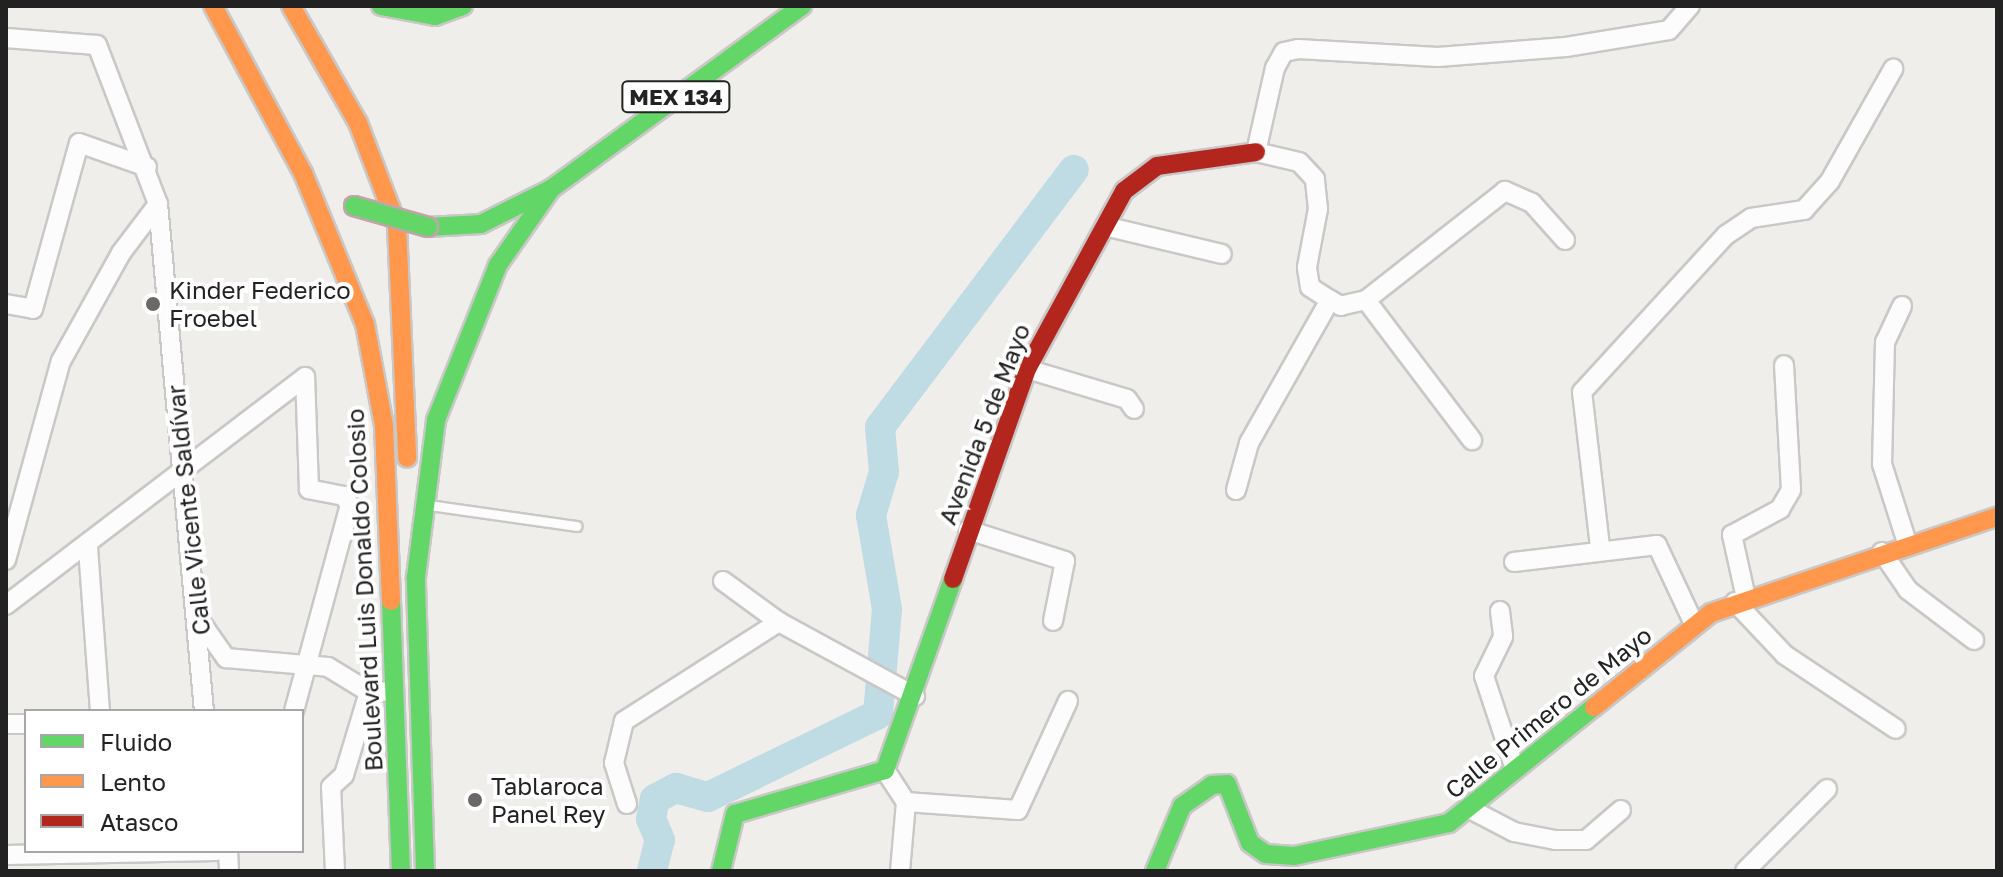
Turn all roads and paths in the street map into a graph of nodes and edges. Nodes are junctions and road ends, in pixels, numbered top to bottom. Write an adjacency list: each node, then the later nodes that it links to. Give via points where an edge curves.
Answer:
1 (213, 6): 9 (main road, Boulevard Luis Donaldo Colosio)
2 (291, 6): 37 (main road, via 358,123 397,225)
3 (381, 6): 4 (main road, via 435,16)
4 (463, 6)
5 (802, 6): 12 (main road, MEX 134)
6 (1690, 6): 10 (street, via 1669,30 1566,47 1438,57 1284,52)
7 (6, 38): 11 (street, Calle Vicente Saldívar, via 97,45)
8 (1893, 69): 32 (street, via 1830,181 1804,210 1751,218 1726,235 1582,392)
9 (278, 126): 12 (main road, bridge, via 354,206 428,227 481,224); 48 (main road, Boulevard Luis Donaldo Colosio, via 365,324 384,426)
10 (1256, 152): 14 (main road, Avenida 5 de Mayo, via 1157,166 1124,191); 17 (street, Avenida 5 de Mayo, via 1299,162 1315,179 1318,209 1307,267 1310,287)
11 (147, 167): 13 (street, Calle Vicente Saldívar); 19 (street, via 79,143 33,309)
12 (551, 189): 27 (main road, Boulevard Luis Donaldo Colosio, via 498,265 466,335 436,420)
13 (158, 204): 25 (street, Calle Vicente Saldívar); 35 (street, via 121,253 61,361)
14 (1105, 226): 16 (street); 22 (main road, Avenida 5 de Mayo)
15 (1565, 240): 18 (street, via 1532,203 1505,191)
16 (1222, 254)
17 (1330, 300): 18 (street, via 1341,306); 26 (street, via 1249,443)
18 (1366, 300): 24 (street)
19 (6, 304)
20 (1902, 306): 31 (street, via 1885,342 1882,464)
21 (1784, 365): 39 (street, via 1791,490 1780,509 1732,535)
22 (1027, 369): 23 (street, via 1127,399); 30 (main road, Avenida 5 de Mayo)
23 (1134, 409)
24 (1472, 440)
25 (180, 477): 33 (street); 44 (street, Calle Vicente Saldívar); 47 (street, via 305,377 309,489 344,496 350,505)
26 (1236, 490)
27 (422, 504): 29 (lane); 37 (main road, Boulevard Luis Donaldo Colosio)
28 (1997, 517): 31 (main road, Calle Primero de Mayo)
29 (577, 526)
30 (968, 530): 42 (street, via 1065,561); 50 (main road, Avenida 5 de Mayo)
31 (1907, 543): 34 (main road, Calle Primero de Mayo)
32 (1600, 547): 36 (street); 45 (street, via 1662,547)
33 (88, 548): 40 (street); 52 (street)
34 (1882, 552): 39 (main road, Calle Primero de Mayo); 46 (street, via 1908,590)
35 (6, 560)
36 (1514, 562)
37 (416, 577): 69 (main road, Boulevard Luis Donaldo Colosio)
38 (723, 581): 43 (street)
39 (1740, 600): 45 (main road, Calle Primero de Mayo); 55 (street, via 1785,655)
40 (6, 605)
41 (1500, 611): 56 (street, via 1503,637 1484,676)
42 (1053, 621)
43 (779, 622): 50 (street); 60 (street, via 624,721 614,763)
44 (202, 624): 47 (street, via 226,658); 53 (street, Calle Vicente Saldívar)
45 (1694, 624): 56 (main road, Calle Primero de Mayo)
46 (1974, 640)
47 (306, 669): 49 (street, via 328,667); 54 (street)
48 (392, 691): 49 (street); 67 (main road, Boulevard Luis Donaldo Colosio)
49 (369, 692): 68 (street, via 344,775 331,787)
50 (914, 696): 57 (main road, Avenida 5 de Mayo)
51 (1068, 701): 59 (street, via 1018,810)
52 (100, 709)
53 (204, 709)
54 (295, 709)
55 (1896, 729)
56 (1515, 769): 61 (main road, Calle Primero de Mayo)
57 (885, 770): 59 (street); 70 (main road, via 735,814)
58 (1827, 789): 73 (street)
59 (906, 802): 71 (street)
60 (627, 804)
61 (1468, 808): 62 (street, via 1514,832 1555,840 1586,840); 66 (main road, Calle Primero de Mayo, via 1449,823)
62 (1621, 810)
63 (190, 853): 65 (street)
64 (6, 855): 65 (street)
65 (111, 859)
66 (1299, 864): 72 (main road, Calle Primero de Mayo, via 1250,843 1239,802 1227,784 1212,785 1182,806)
67 (399, 868)
68 (335, 871)
69 (425, 871)
70 (721, 871)
71 (900, 871)
72 (1155, 871)
73 (1745, 871)

